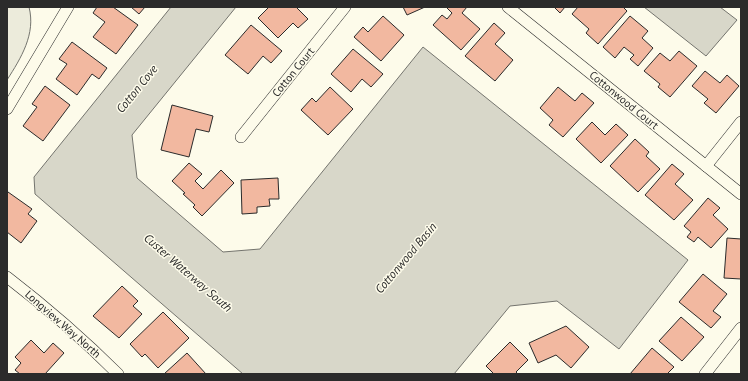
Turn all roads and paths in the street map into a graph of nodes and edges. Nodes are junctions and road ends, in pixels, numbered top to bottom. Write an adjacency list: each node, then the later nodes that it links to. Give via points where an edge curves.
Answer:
1 (68, 7): 4 (street)
2 (346, 7): 6 (street, Cotton Court)
3 (508, 7): 7 (street, Cottonwood Court)
4 (7, 109)
5 (741, 122): 7 (street)
6 (241, 137)
7 (706, 166): 8 (street, Cottonwood Court)
8 (741, 194)
9 (7, 277): 11 (street, Longview Way North, via 56,317)
10 (741, 328): 12 (street)
11 (118, 374)
12 (705, 374)

